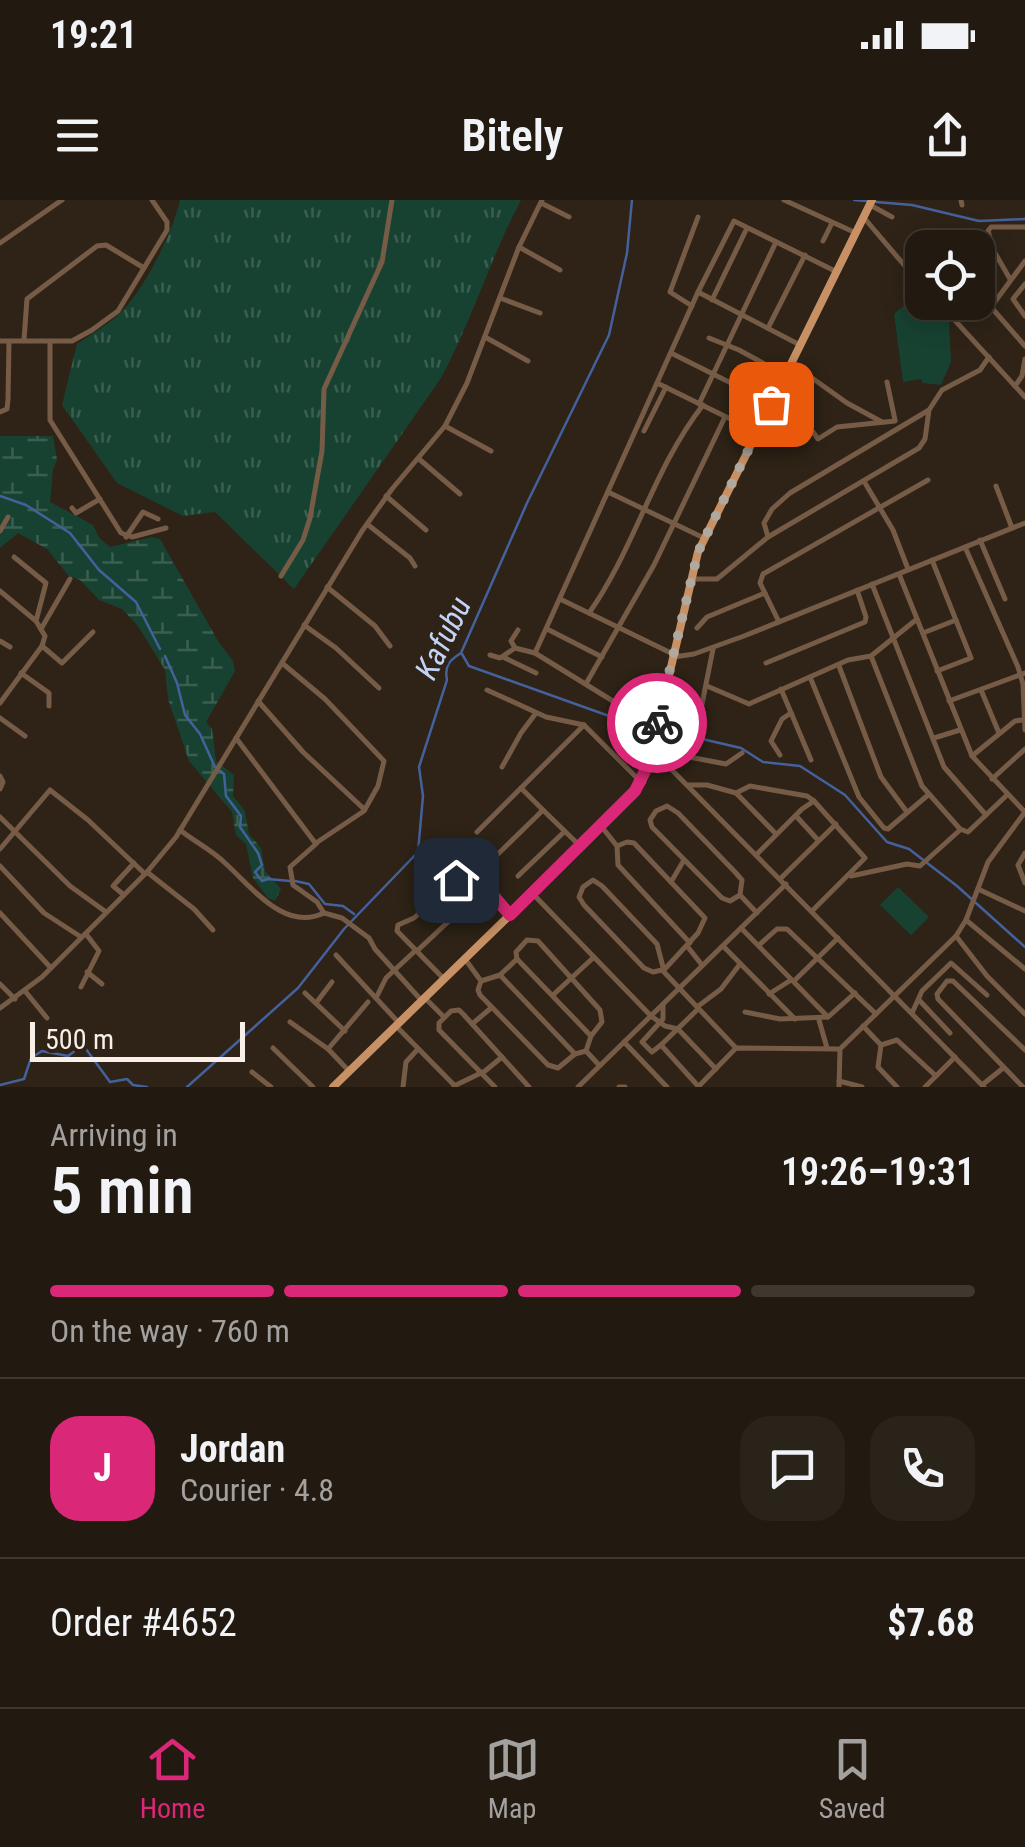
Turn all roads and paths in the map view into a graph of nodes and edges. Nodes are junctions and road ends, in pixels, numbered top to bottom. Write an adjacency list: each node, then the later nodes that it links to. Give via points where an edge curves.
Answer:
1 (62, 200): 14 (street)
2 (152, 200): 21 (street, via 168,227)
3 (392, 200): 99 (street, via 382,262 324,390 322,451 304,540)
4 (784, 200): 10 (street)
5 (541, 201): 8 (street); 17 (street)
6 (871, 202): 9 (street); 11 (main road)
7 (698, 217): 29 (street, via 670,292)
8 (569, 218)
9 (892, 218)
10 (832, 223): 11 (street); 16 (street)
11 (860, 224): 20 (street); 23 (main road)
12 (1025, 227): 24 (street, via 988,231)
13 (748, 228): 15 (street); 26 (street, via 730,224); 28 (street)
14 (0, 242)
15 (776, 242): 18 (street); 31 (street)
16 (823, 242)
17 (519, 247): 22 (street); 27 (street)
18 (805, 255): 23 (street); 34 (street)
19 (1025, 260): 24 (street)
20 (905, 267)
21 (144, 268): 38 (street, via 102,245 26,301); 40 (street, via 114,314 74,341)
22 (560, 270)
23 (836, 272): 42 (main road)
24 (1010, 279): 43 (street, via 991,307)
25 (1025, 284): 32 (street, via 1013,299)
26 (698, 292): 28 (street); 29 (street)
27 (500, 298): 30 (street); 35 (street)
28 (712, 300): 31 (street)
29 (692, 306): 44 (street)
30 (540, 313)
31 (741, 314): 34 (street); 41 (street)
32 (1025, 316)
33 (955, 320): 45 (street)
34 (768, 328): 42 (street)
35 (484, 337): 47 (street); 64 (street)
36 (710, 338): 41 (street)
37 (0, 341): 39 (street)
38 (24, 341): 39 (street); 40 (street)
39 (9, 342): 59 (street)
40 (50, 342): 75 (street, via 50,420)
41 (728, 345): 49 (street); 50 (street)
42 (800, 345): 48 (main road)
43 (1025, 346)
44 (670, 352): 49 (street); 51 (street)
45 (989, 357): 53 (street); 58 (street, via 980,370 942,390)
46 (1025, 359): 53 (street)
47 (528, 361)
48 (791, 363): 50 (main road); 62 (street)
49 (713, 374): 56 (street); 57 (street)
50 (784, 375): 57 (main road)
51 (656, 382): 54 (street); 72 (street)
52 (887, 382): 63 (street)
53 (1015, 386): 55 (street)
54 (666, 387): 56 (street); 65 (street)
55 (1025, 397)
56 (701, 404): 60 (street); 78 (street)
57 (771, 404): 61 (main road)
58 (929, 410): 63 (street); 70 (street, via 919,448)
59 (3, 412)
60 (725, 417): 66 (street); 81 (street)
61 (762, 422): 62 (street, via 775,436 813,432 818,439 837,427); 66 (main road)
62 (882, 422): 63 (street)
63 (896, 424): 89 (street, via 790,493 764,523)
64 (446, 426): 67 (street); 68 (street)
65 (644, 431)
66 (756, 432): 90 (main road)
67 (491, 451)
68 (419, 459): 73 (street); 74 (street)
69 (928, 480): 76 (street)
70 (864, 483): 76 (street); 89 (street)
71 (996, 486): 85 (street)
72 (608, 492): 78 (street); 107 (street)
73 (460, 494)
74 (386, 496): 83 (street); 86 (street)
75 (100, 499): 77 (street, via 79,512); 88 (street)
76 (880, 506): 97 (street); 106 (street, via 762,574)
77 (72, 508)
78 (643, 508): 81 (street); 109 (street, via 622,560)
79 (8, 518): 87 (street)
80 (158, 519): 88 (street, via 142,512)
81 (673, 523): 90 (street); 116 (street)
82 (1025, 523): 85 (street)
83 (366, 524): 96 (street); 103 (street)
84 (166, 528): 88 (street)
85 (1012, 528): 91 (street)
86 (426, 530)
87 (0, 531)
88 (124, 535): 92 (street)
89 (768, 537): 101 (street, via 717,578)
90 (704, 538): 101 (main road)
91 (980, 540): 93 (street); 108 (street)
92 (113, 541)
93 (965, 546): 95 (street); 141 (street)
94 (14, 557): 112 (street, via 46,583)
95 (932, 560): 97 (street); 111 (street)
96 (414, 566)
97 (908, 570): 98 (street)
98 (899, 574): 102 (street); 110 (street)
99 (281, 576)
100 (70, 579): 115 (street)
101 (691, 580): 131 (main road)
102 (872, 584): 104 (street); 122 (street)
103 (327, 587): 114 (street); 125 (street)
104 (857, 590): 113 (street); 136 (street, via 864,622)
105 (0, 591): 112 (street)
106 (764, 593): 113 (street); 117 (street)
107 (560, 599): 109 (street); 118 (street)
108 (1005, 599)
109 (588, 614): 116 (street)
110 (917, 618): 121 (street); 122 (street)
111 (956, 620): 121 (street); 138 (street, via 971,658)
112 (36, 621): 115 (street)
113 (779, 622): 128 (street)
114 (304, 625): 135 (street); 145 (street)
115 (41, 628): 124 (street)
116 (620, 628): 131 (street); 134 (street)
117 (697, 628)
118 (547, 629): 129 (street); 134 (street)
119 (518, 630): 127 (street)
120 (93, 632): 124 (street, via 62,663)
121 (922, 633): 138 (street)
122 (894, 638): 132 (street); 164 (street)
123 (0, 641): 126 (street)
124 (42, 646): 140 (street)
125 (390, 646)
126 (10, 647)
127 (514, 648): 129 (street); 133 (street)
128 (713, 648): 131 (street); 144 (street)
129 (535, 653): 143 (street)
130 (490, 655): 133 (street)
131 (673, 656): 161 (main road)
132 (871, 656): 137 (street); 180 (street)
133 (503, 657): 139 (street)
134 (602, 657): 143 (street)
135 (282, 663): 150 (street); 183 (street, via 383,757)
136 (766, 663)
137 (838, 665): 142 (street); 185 (street, via 882,777)
138 (937, 671): 151 (street)
139 (536, 672)
140 (22, 673): 149 (street); 152 (street, via 49,693)
141 (1022, 673): 147 (street); 156 (street)
142 (810, 676): 146 (street); 185 (street, via 867,808 886,829)
143 (587, 682): 161 (street)
144 (707, 686): 146 (street, via 746,704); 161 (street, via 696,734)
145 (379, 688)
146 (781, 688): 153 (street)
147 (981, 688): 151 (street); 160 (street)
148 (487, 690): 154 (street)
149 (1, 700)
150 (258, 701): 163 (street); 183 (street)
151 (948, 701): 158 (street)
152 (49, 706)
153 (791, 713): 167 (street, via 771,741); 170 (street)
154 (536, 714): 157 (street); 172 (street)
155 (0, 718): 162 (street)
156 (1022, 720): 159 (street); 160 (street)
157 (584, 725): 175 (street); 177 (street)
158 (960, 730): 164 (street); 168 (street)
159 (1025, 730)
160 (999, 733): 168 (street)
161 (654, 734): 169 (main road); 171 (street)
162 (25, 736)
163 (236, 738): 194 (street); 199 (street)
164 (933, 738): 187 (street, via 948,773)
165 (1025, 749): 174 (street)
166 (742, 752): 171 (street, via 726,764 678,754)
167 (780, 756)
168 (972, 756): 174 (street)
169 (649, 760): 171 (street); 175 (main road)
170 (811, 760)
171 (668, 766): 176 (street)
172 (502, 767)
173 (0, 776): 178 (street)
174 (992, 779): 181 (street)
175 (642, 782): 191 (main road)
176 (688, 785): 179 (street); 207 (street)
177 (521, 788): 184 (street); 195 (street)
178 (0, 789)
179 (736, 793): 182 (street, via 750,786); 197 (street)
180 (928, 795): 185 (street); 192 (street)
181 (1006, 795): 186 (street); 187 (street)
182 (814, 801): 188 (street); 190 (street)
183 (365, 810): 199 (street)
184 (543, 810): 196 (street); 206 (street)
185 (907, 812)
186 (1024, 814): 219 (street, via 988,862)
187 (986, 815): 192 (street, via 968,832)
188 (796, 816): 197 (street); 198 (street)
189 (0, 818): 193 (street)
190 (836, 824): 198 (street); 205 (street)
191 (600, 826): 201 (main road); 202 (street)
192 (960, 829): 211 (street, via 924,862)
193 (14, 830): 203 (street); 209 (street, via 51,790); 227 (street)
194 (180, 830): 212 (street); 231 (street, via 274,908 300,918)
195 (478, 832)
196 (564, 832): 201 (street); 214 (street)
197 (776, 834): 207 (street)
198 (818, 840): 217 (street)
199 (316, 844): 231 (street, via 289,872 293,885)
200 (448, 846): 221 (street)
201 (580, 846): 220 (main road)
202 (617, 846): 216 (street, via 634,843); 239 (street, via 618,865)
203 (0, 849)
204 (1025, 852): 218 (street, via 1018,865)
205 (865, 854): 211 (street); 215 (street)
206 (498, 855)
207 (756, 855): 217 (street)
208 (684, 860): 216 (street); 223 (street, via 724,900); 223 (street, via 650,824 663,806 678,813 742,880)
209 (134, 863): 212 (street); 222 (street, via 113,886)
210 (0, 866): 236 (street, via 44,913)
211 (880, 870): 215 (street)
212 (146, 873): 222 (street); 235 (street)
213 (452, 875): 224 (street)
214 (518, 876)
215 (848, 877): 225 (street)
216 (671, 882): 239 (street, via 704,918)
217 (783, 882): 225 (street); 229 (street)
218 (1025, 883)
219 (978, 888): 226 (street); 233 (street)
220 (532, 893): 232 (main road); 244 (street)
221 (492, 894): 224 (street); 232 (street)
222 (124, 895): 227 (street)
223 (740, 895): 229 (street)
224 (479, 905): 228 (street)
225 (812, 911): 238 (street)
226 (1025, 911)
227 (106, 912): 236 (street)
228 (471, 912)
229 (757, 912): 234 (street)
230 (0, 913): 250 (street)
231 (324, 913): 253 (street, via 361,931)
232 (510, 915): 246 (main road)
233 (966, 920): 237 (street); 251 (street)
234 (741, 928): 240 (street); 241 (street)
235 (213, 930)
236 (83, 935): 250 (street); 254 (street, via 98,951)
237 (956, 936): 263 (street); 272 (street)
238 (838, 938): 245 (street); 272 (street)
239 (688, 944): 249 (street); 252 (street)
240 (723, 946): 248 (street); 249 (street)
241 (758, 946): 245 (street, via 784,929); 259 (street)
242 (417, 951): 242 (street, via 397,928 432,902 450,920); 253 (street); 257 (street)
243 (336, 955): 274 (street)
244 (594, 957): 256 (street); 289 (street)
245 (819, 958): 259 (street); 267 (street)
246 (465, 959): 257 (main road); 258 (street)
247 (517, 960): 255 (street); 256 (street, via 523,943 534,939); 269 (street)
248 (740, 964): 270 (street); 284 (street)
249 (702, 965): 265 (street)
250 (51, 968): 266 (street)
251 (1025, 968)
252 (663, 969): 252 (street, via 658,944 602,886 586,884 579,897 584,905 644,968); 265 (street)
253 (393, 970): 274 (street); 275 (street)
254 (87, 972): 262 (street); 264 (street)
255 (500, 975): 258 (street); 318 (street)
256 (572, 976): 269 (street); 305 (street, via 602,1014)
257 (444, 980): 275 (main road)
258 (481, 981): 283 (street, via 478,990)
259 (792, 981): 270 (street); 291 (street)
260 (332, 982): 278 (street)
261 (0, 984): 273 (street)
262 (102, 984)
263 (996, 985): 271 (street); 287 (street)
264 (81, 987)
265 (679, 989): 279 (street); 284 (street)
266 (25, 991): 273 (street); 292 (street)
267 (854, 993): 288 (street); 291 (street)
268 (305, 994): 278 (street)
269 (553, 995): 305 (street)
270 (768, 995): 280 (street)
271 (987, 995): 276 (street, via 953,963 926,986); 281 (street)
272 (895, 996): 286 (street); 288 (street)
273 (15, 998): 282 (street)
274 (376, 998): 299 (street)
275 (423, 999): 290 (street); 299 (main road)
276 (920, 1001): 286 (street); 304 (street)
277 (368, 1002): 303 (street)
278 (316, 1003): 303 (street)
279 (664, 1004): 289 (street); 297 (street)
280 (780, 1006): 293 (street); 294 (street)
281 (978, 1006): 298 (street, via 947,981 936,996); 310 (street)
282 (0, 1008)
283 (491, 1008): 300 (street); 318 (street, via 553,1068)
284 (697, 1008): 302 (street); 312 (street)
285 (746, 1012): 293 (street)
286 (912, 1013): 307 (street)
287 (1024, 1013)
288 (876, 1014): 301 (street)
289 (652, 1016): 297 (street); 306 (street)
290 (444, 1017): 300 (street, via 459,1010); 326 (street, via 440,1030)
291 (828, 1017): 295 (street)
292 (47, 1018)
293 (772, 1018): 294 (street)
294 (795, 1019): 295 (street)
295 (820, 1020): 313 (street)
296 (290, 1022): 314 (street)
297 (660, 1022): 302 (street); 308 (street, via 642,1042 652,1052)
298 (959, 1022): 304 (street); 322 (street)
299 (398, 1024): 315 (street); 324 (main road)
300 (472, 1024): 319 (street)
301 (863, 1026): 309 (street); 316 (street)
302 (678, 1029): 308 (street); 323 (street)
303 (345, 1031): 314 (street)
304 (950, 1033): 307 (street)
305 (591, 1036): 317 (street)
306 (624, 1042): 321 (street); 328 (street)
307 (942, 1043): 320 (street)
308 (662, 1045): 341 (street)
309 (881, 1045): 327 (street, via 896,1040); 343 (street, via 878,1067)
310 (1024, 1047)
311 (273, 1048): 333 (street)
312 (736, 1048): 313 (street); 323 (street)
313 (827, 1048): 316 (street)
314 (328, 1049): 324 (street)
315 (418, 1049): 330 (street); 335 (street, via 406,1062)
316 (840, 1049): 329 (street)
317 (586, 1051): 318 (street); 321 (street)
318 (576, 1054)
319 (503, 1056): 326 (street); 337 (street)
320 (955, 1057): 327 (street); 331 (street)
321 (600, 1066): 338 (street)
322 (1002, 1068): 331 (street); 345 (street)
323 (716, 1069): 341 (street)
324 (349, 1071): 334 (main road)
325 (252, 1072): 332 (street)
326 (480, 1072): 330 (street); 336 (street)
327 (936, 1076): 344 (street)
328 (660, 1080): 339 (street); 340 (street)
329 (839, 1084): 342 (street)
330 (452, 1086)
331 (983, 1086)
332 (271, 1087)
333 (313, 1087)
334 (333, 1087)
335 (403, 1087)
336 (494, 1087)
337 (529, 1087)
338 (578, 1087)
339 (654, 1087)
340 (667, 1087)
341 (698, 1087)
342 (862, 1087)
343 (897, 1087)
344 (925, 1087)
345 (1022, 1087)

